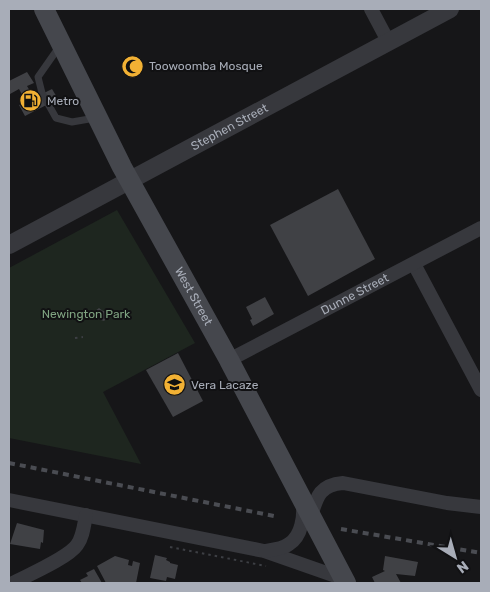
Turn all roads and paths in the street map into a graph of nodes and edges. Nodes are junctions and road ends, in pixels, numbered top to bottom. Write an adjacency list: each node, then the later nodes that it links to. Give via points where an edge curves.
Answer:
1 (44, 9): 5 (main road, West Street)
2 (371, 9): 4 (street)
3 (450, 9): 4 (street, Stephen Street)
4 (388, 42): 7 (street, Stephen Street)
5 (61, 44): 6 (main road, West Street); 6 (lane, via 38,77 42,94 56,118 72,122)
6 (98, 117): 7 (main road, West Street)
7 (129, 180): 9 (street, Stephen Street); 13 (main road, West Street)
8 (481, 228): 10 (street, Dunne Street)
9 (9, 245)
10 (414, 264): 13 (street, Dunne Street); 14 (street)
11 (83, 337): 12 (path)
12 (75, 338)
13 (229, 360): 17 (main road, West Street)
14 (481, 390)
15 (9, 500): 18 (street)
16 (481, 507): 17 (street, via 343,483 326,487)
17 (307, 508): 20 (street, via 299,531 289,544); 22 (main road, West Street)
18 (86, 515): 20 (street); 23 (street, via 77,546)
19 (169, 546): 21 (path)
20 (264, 551): 22 (street)
21 (273, 568)
22 (345, 581)
23 (13, 583)

